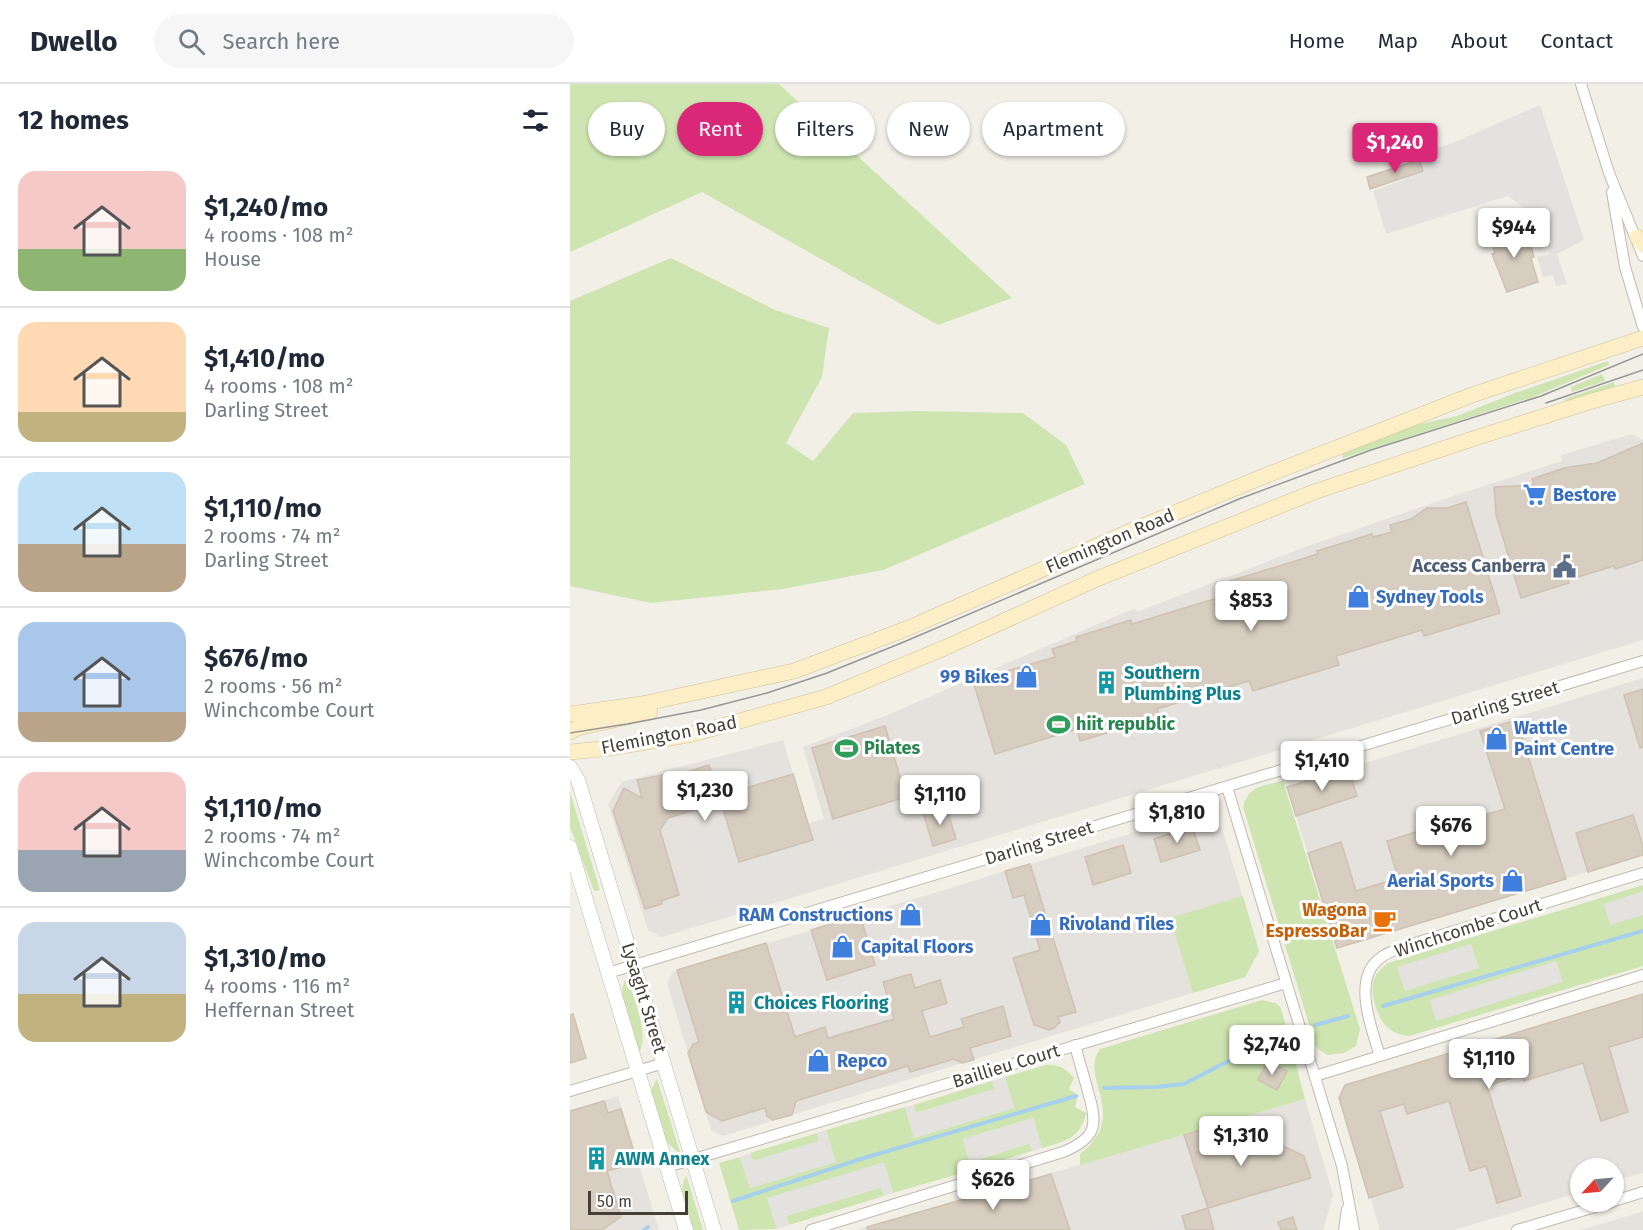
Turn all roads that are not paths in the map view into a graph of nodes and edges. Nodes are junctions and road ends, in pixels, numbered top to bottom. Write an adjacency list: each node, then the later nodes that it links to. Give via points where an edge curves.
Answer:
1 (1581, 84): 2 (street)
2 (1609, 174): 3 (street); 5 (street, via 1625,267)
3 (1640, 241): 4 (street)
4 (1643, 255)
5 (1643, 327)
6 (1643, 338): 9 (main road, Flemington Road, via 1472,395 1267,475 906,629)
7 (1643, 387): 12 (main road, Flemington Road, via 1314,492 1099,578 826,697 693,734)
8 (1643, 661): 14 (street, Darling Street)
9 (794, 671): 10 (main road, Flemington Road, via 642,704); 11 (main road, via 753,687)
10 (570, 714)
11 (570, 732)
12 (570, 752)
13 (570, 767): 17 (street, Lysaght Street, via 578,780)
14 (1227, 787): 17 (street, Darling Street); 20 (street)
15 (570, 847): 18 (street, Lysaght Street)
16 (1643, 873): 22 (street, Winchcombe Court, via 1393,950 1377,960 1368,976 1365,996)
17 (634, 965): 18 (street, Darling Street); 23 (street, Lysaght Street)
18 (608, 973): 24 (street, Lysaght Street)
19 (1643, 975): 22 (street)
20 (1286, 983): 21 (street); 25 (street)
21 (1075, 1046): 27 (street, Baillieu Court); 35 (street, Baillieu Court, via 1095,1119 1083,1142 1063,1152)
22 (1380, 1056): 25 (street)
23 (664, 1063): 24 (street); 27 (street, Lysaght Street)
24 (638, 1071): 26 (street); 28 (street, Lysaght Street)
25 (1315, 1076): 31 (street)
26 (570, 1091)
27 (693, 1160): 28 (street, Baillieu Court); 34 (street, Lysaght Street)
28 (667, 1167): 33 (street, Lysaght Street)
29 (1643, 1192): 30 (street)
30 (1624, 1198)
31 (1348, 1199): 36 (street); 37 (street)
32 (1577, 1212): 38 (street)
33 (686, 1230)
34 (714, 1230)
35 (811, 1230)
36 (1344, 1230)
37 (1354, 1230)
38 (1517, 1230)

